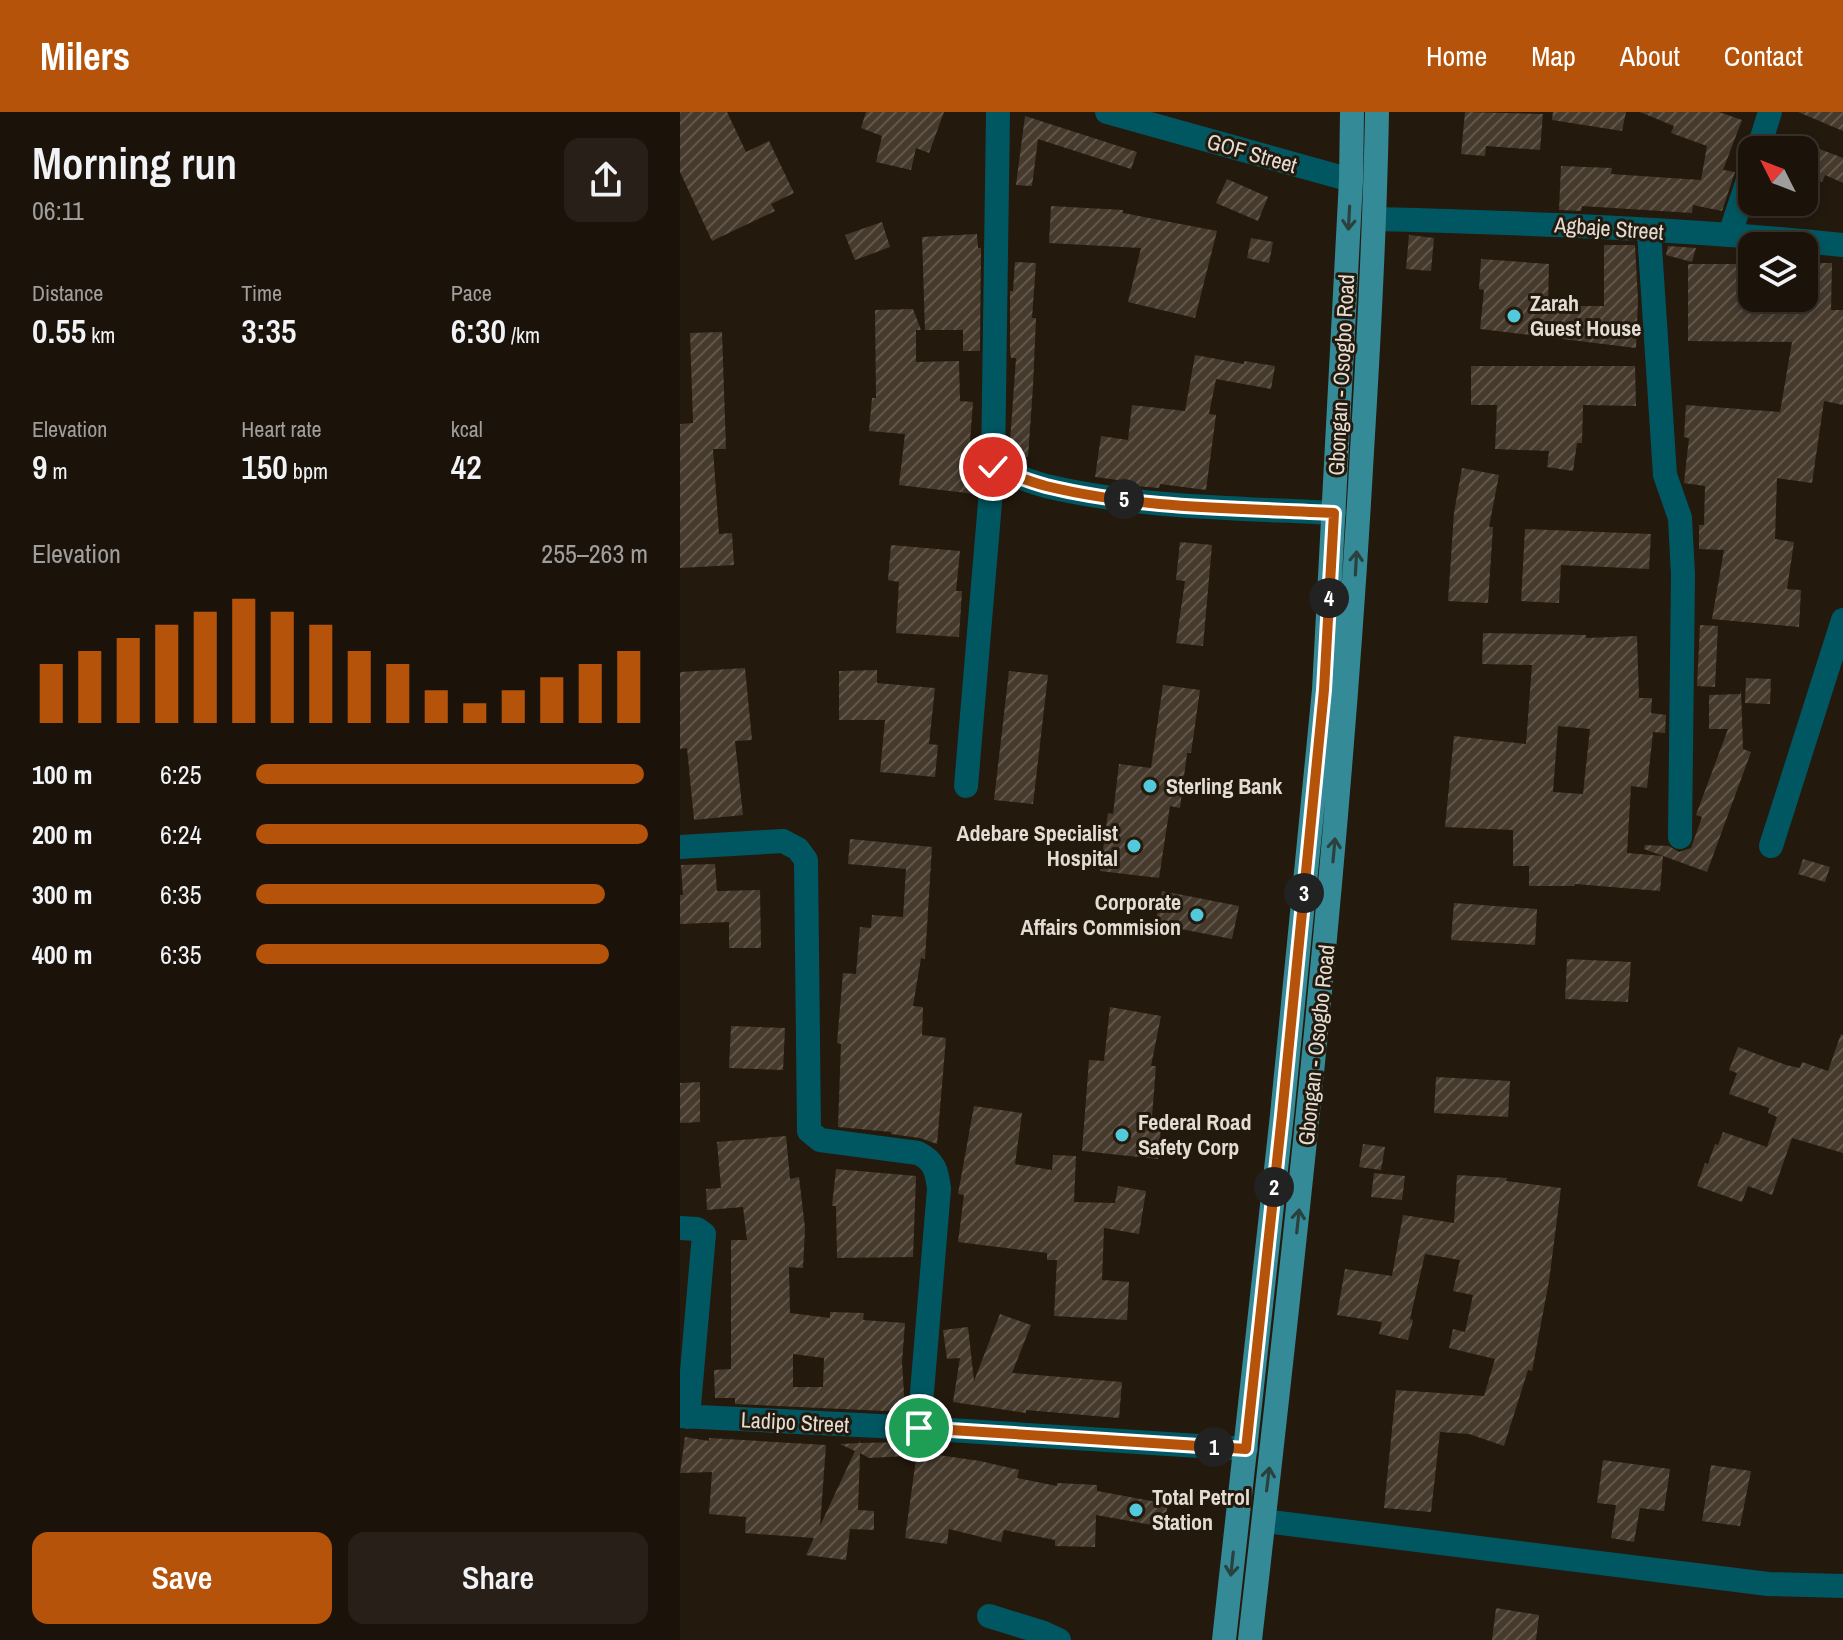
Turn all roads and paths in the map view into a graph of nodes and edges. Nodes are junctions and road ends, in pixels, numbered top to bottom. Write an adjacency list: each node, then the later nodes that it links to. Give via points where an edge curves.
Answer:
1 (998, 112): 13 (street)
2 (1107, 112): 7 (street, GOF Street)
3 (1352, 112): 7 (main road, Gbongan - Osogbo Road)
4 (1377, 112): 9 (main road, Gbongan - Osogbo Road)
5 (1770, 112): 6 (street)
6 (1762, 136)
7 (1351, 180): 14 (main road, Gbongan - Osogbo Road, one-way to 14)
8 (1738, 210): 11 (street)
9 (1375, 219): 10 (street, Agbaje Street, via 1578,224); 24 (main road, Gbongan - Osogbo Road, one-way to 9, via 1324,962 1352,629)
10 (1649, 232): 11 (street, Agbaje Street); 17 (street, via 1665,475 1680,518 1683,575)
11 (1730, 234): 12 (street, Agbaje Street)
12 (1843, 245)
13 (993, 467): 14 (street, via 1043,485 1098,496); 16 (street)
14 (1334, 513): 23 (main road, Gbongan - Osogbo Road, via 1322,706)
15 (1843, 620): 18 (street)
16 (966, 786)
17 (1680, 837)
18 (1771, 846)
19 (680, 847): 22 (street, via 783,841 802,853 809,1131 820,1140 918,1153 935,1166 939,1189)
20 (680, 1228): 21 (street, via 704,1234)
21 (684, 1416): 22 (street, Ladipo Street)
22 (919, 1428): 23 (street, Ladipo Street)
23 (1246, 1449): 28 (main road, Gbongan - Osogbo Road, one-way to 28)
24 (1264, 1521): 25 (street, via 1768,1584); 29 (main road, Gbongan - Osogbo Road)
25 (1843, 1586)
26 (989, 1616): 27 (street)
27 (1059, 1640)
28 (1224, 1640)
29 (1250, 1640)

